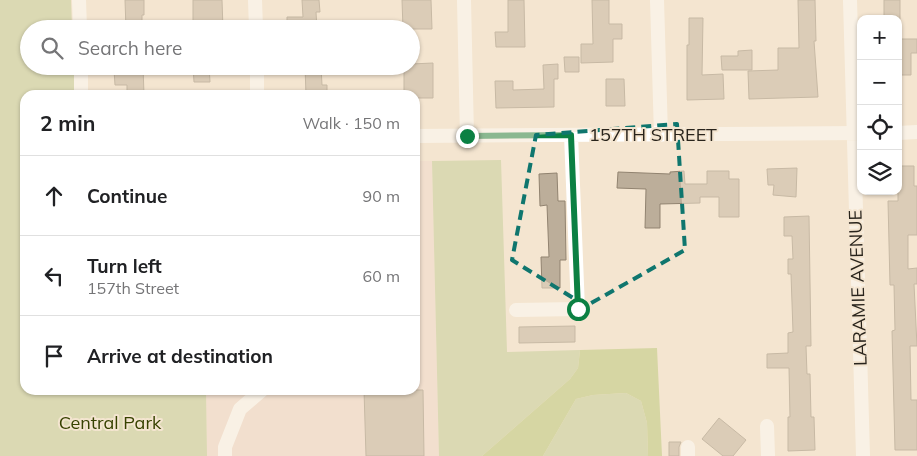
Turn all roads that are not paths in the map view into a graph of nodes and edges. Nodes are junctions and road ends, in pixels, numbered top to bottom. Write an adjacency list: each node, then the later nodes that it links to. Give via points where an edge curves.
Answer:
1 (79, 0): 6 (street)
2 (255, 0): 7 (street)
3 (464, 0): 18 (street)
4 (657, 0): 16 (street)
5 (850, 0): 14 (street, LARAMIE AVENUE)
6 (80, 20)
7 (256, 20)
8 (81, 75): 10 (street)
9 (256, 75): 11 (street)
10 (81, 90)
11 (257, 90)
12 (917, 132): 13 (street)
13 (902, 133)
14 (857, 134): 16 (street, 157TH STREET)
15 (571, 135): 16 (street, 157TH STREET); 18 (street, 157TH STREET); 20 (street, via 578,309)
16 (661, 135)
17 (420, 136): 18 (street, 157TH STREET)
18 (467, 136)
19 (857, 150): 25 (street, LARAMIE AVENUE)
20 (516, 310)
21 (256, 395): 23 (street, via 240,409 225,447)
22 (767, 426): 24 (street)
23 (225, 456)
24 (768, 456)
25 (863, 456)

